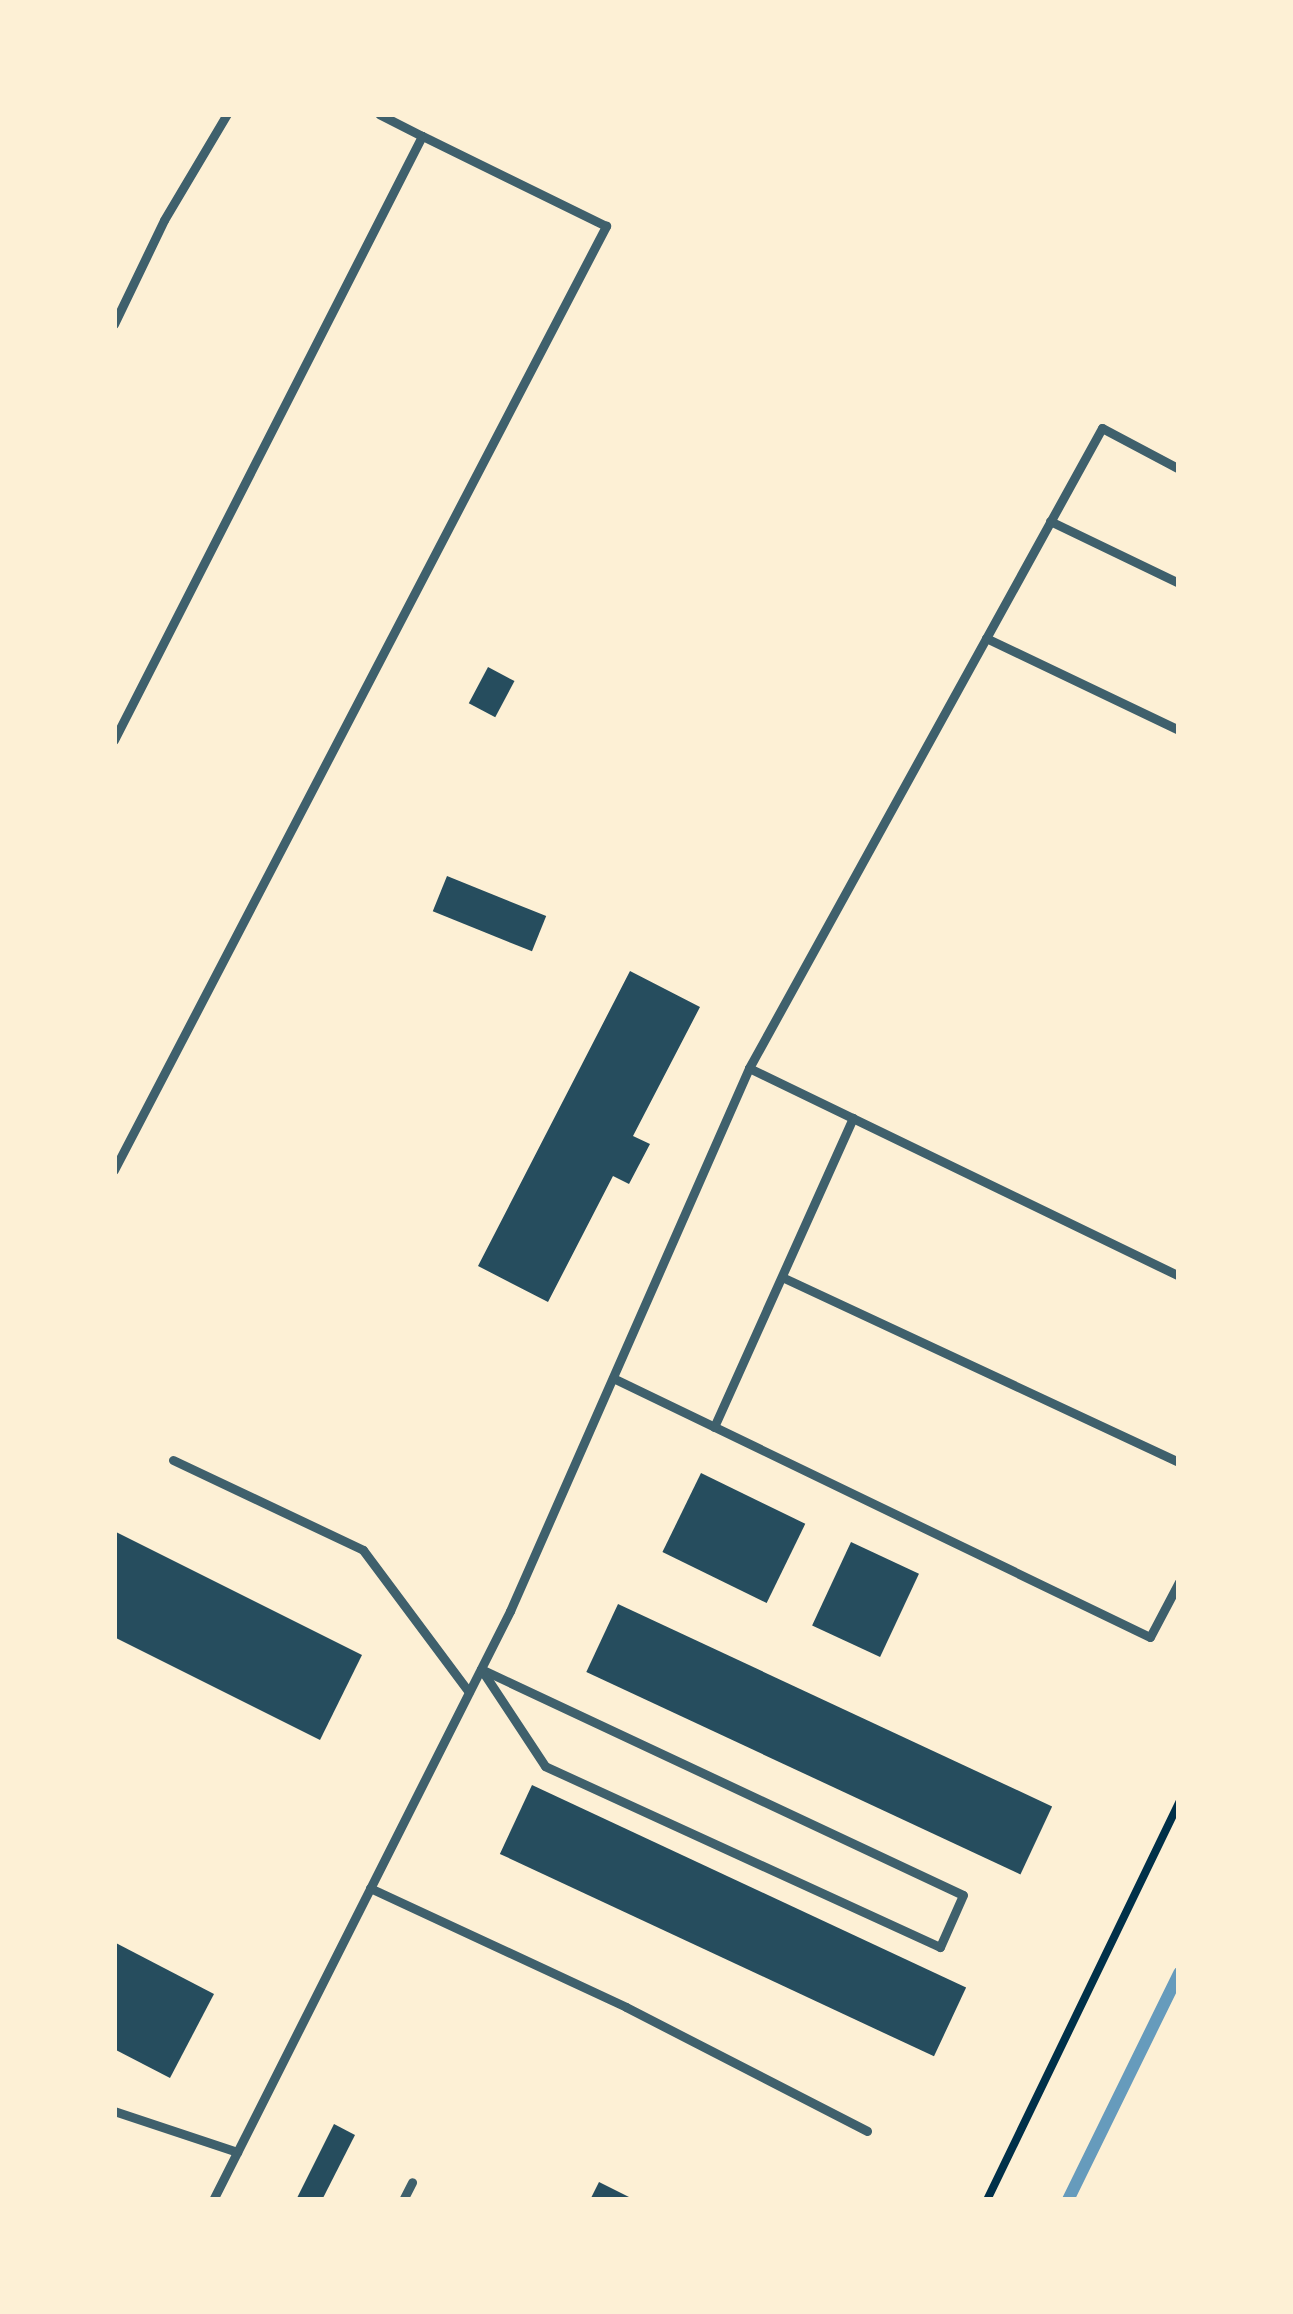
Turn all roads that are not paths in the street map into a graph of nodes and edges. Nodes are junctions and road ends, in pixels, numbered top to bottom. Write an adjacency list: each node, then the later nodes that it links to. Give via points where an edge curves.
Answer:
1 (227, 114): 4 (lane)
2 (379, 114): 3 (lane)
3 (422, 136): 10 (lane); 13 (lane, via 606,226)
4 (114, 324)
5 (1179, 469): 6 (lane, via 1102,428)
6 (1050, 521): 7 (lane); 8 (lane)
7 (1179, 583)
8 (986, 638): 9 (lane); 11 (lane)
9 (1179, 730)
10 (114, 740)
11 (749, 1068): 12 (lane); 16 (lane)
12 (853, 1118): 14 (lane); 15 (lane)
13 (114, 1171)
14 (782, 1276): 17 (lane); 19 (lane)
15 (1179, 1276)
16 (613, 1378): 17 (lane); 21 (lane)
17 (714, 1427): 20 (lane, via 1150,1637)
18 (172, 1460): 22 (lane, via 363,1550)
19 (1179, 1462)
20 (1179, 1582)
21 (481, 1669): 21 (lane, via 963,1894 940,1947 545,1766); 22 (lane)
22 (469, 1692): 23 (lane)
23 (370, 1888): 25 (lane); 26 (lane)
24 (114, 2111): 26 (lane)
25 (867, 2131)
26 (237, 2152): 28 (lane)
27 (412, 2182): 29 (lane)
28 (213, 2200)
29 (403, 2200)

